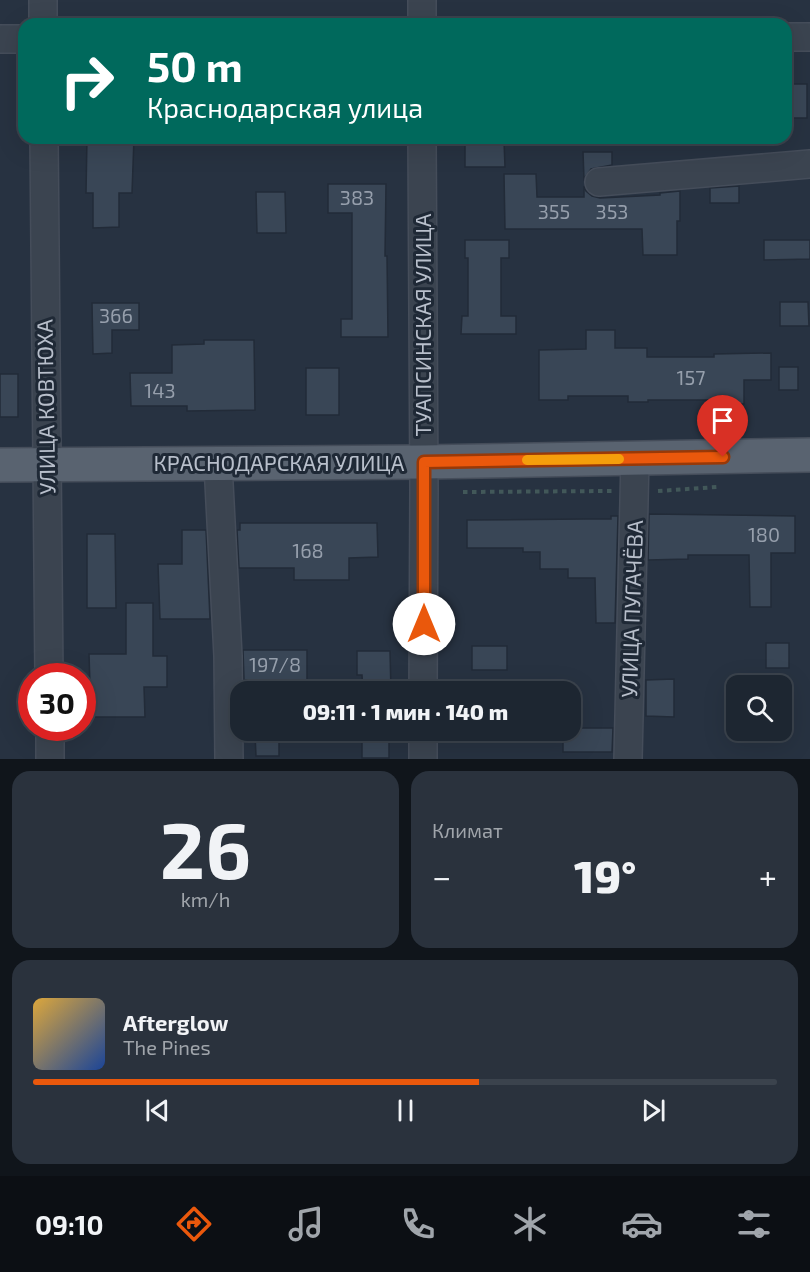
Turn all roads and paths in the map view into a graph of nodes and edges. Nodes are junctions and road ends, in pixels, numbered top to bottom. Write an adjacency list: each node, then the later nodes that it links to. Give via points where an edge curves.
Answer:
1 (43, 0): 3 (street)
2 (422, 0): 4 (street)
3 (43, 18)
4 (422, 18)
5 (792, 37): 6 (street)
6 (810, 37)
7 (0, 39): 8 (street)
8 (18, 39)
9 (44, 144): 18 (street, УЛИЦА КОВТЮХА)
10 (422, 144): 15 (street, ТУАПСИНСКАЯ УЛИЦА)
11 (810, 164): 12 (street)
12 (599, 182)
13 (810, 455): 14 (main road, КРАСНОДАРСКАЯ УЛИЦА)
14 (636, 458): 15 (main road, КРАСНОДАРСКАЯ УЛИЦА); 26 (street, УЛИЦА ПУГАЧЁВА)
15 (424, 462): 16 (main road, КРАСНОДАРСКАЯ УЛИЦА); 20 (street, ТУАПСИНСКАЯ УЛИЦА)
16 (218, 464): 18 (main road, КРАСНОДАРСКАЯ УЛИЦА); 24 (street)
17 (0, 465): 18 (main road, КРАСНОДАРСКАЯ УЛИЦА)
18 (46, 465): 19 (street, УЛИЦА КОВТЮХА)
19 (49, 663)
20 (423, 681)
21 (50, 741): 23 (street)
22 (423, 741): 25 (street)
23 (50, 759)
24 (229, 759)
25 (423, 759)
26 (628, 759)

